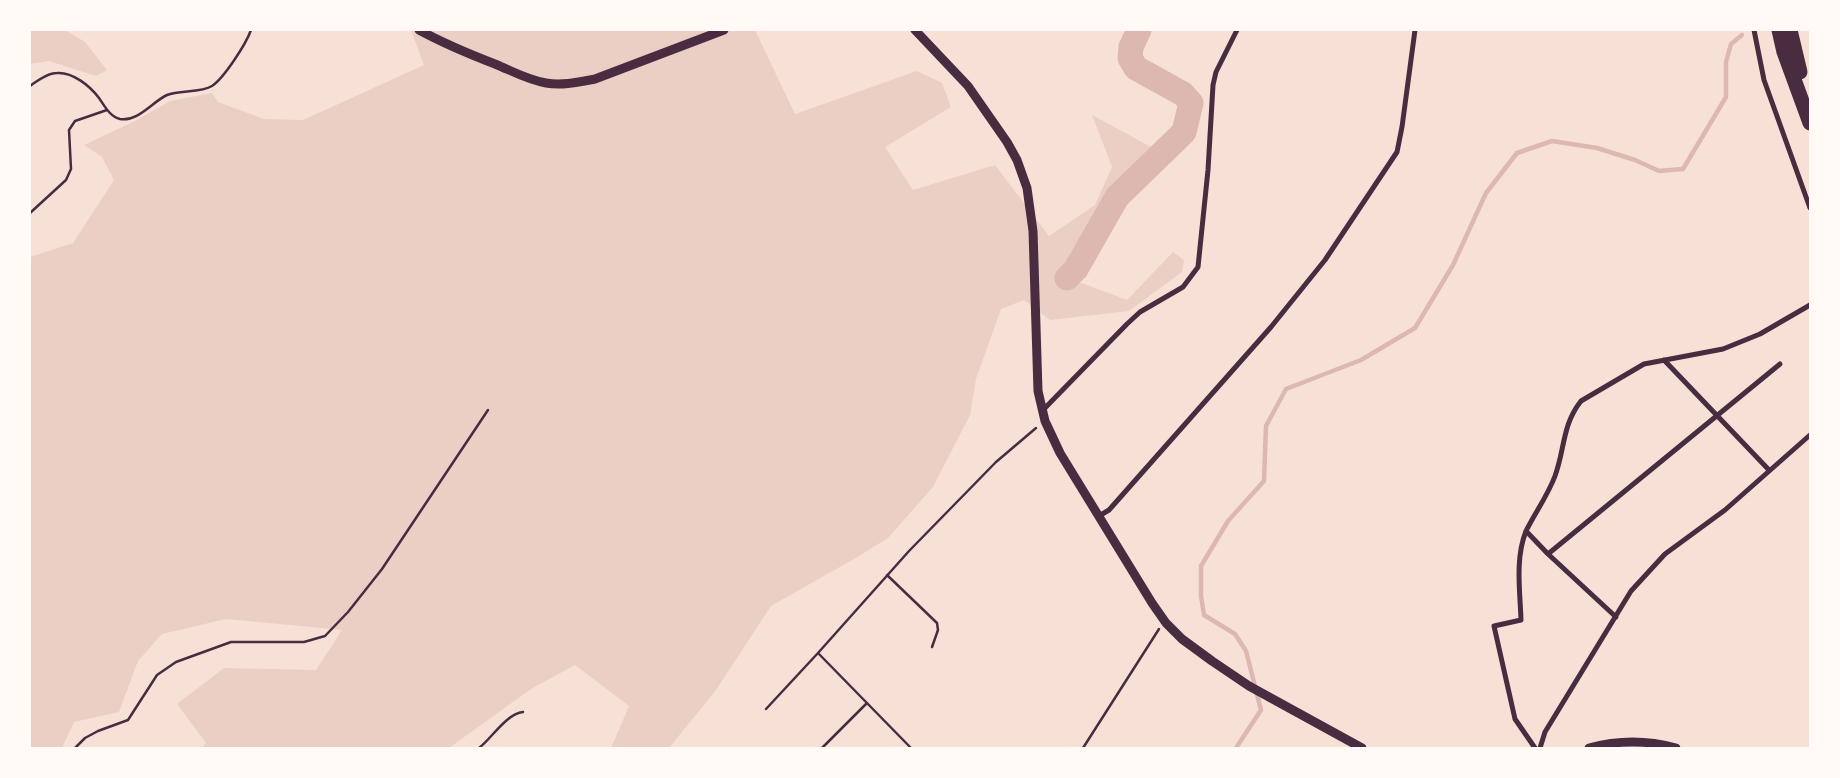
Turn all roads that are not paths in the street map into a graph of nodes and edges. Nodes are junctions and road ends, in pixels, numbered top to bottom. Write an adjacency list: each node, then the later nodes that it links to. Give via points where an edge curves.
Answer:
1 (418, 30): 2 (street, via 528,78 560,84 595,79)
2 (724, 30)
3 (915, 30): 15 (street, via 968,86 1007,142 1027,188 1033,231 1038,391)
4 (1237, 30): 15 (street, via 1216,72 1198,267 1183,287 1126,324)
5 (1415, 30): 19 (street, via 1397,152 1325,260 1271,327 1109,510)
6 (1754, 30): 11 (street, via 1764,80)
7 (1778, 30): 10 (highway)
8 (1790, 30): 9 (highway)
9 (1810, 118)
10 (1810, 122)
11 (1810, 208)
12 (1810, 305): 13 (street, via 1760,334 1723,349)
13 (1664, 360): 16 (street); 20 (street, via 1644,364 1581,401 1569,419 1554,478)
14 (1780, 364): 16 (street)
15 (1043, 411): 19 (street, via 1060,452)
16 (1717, 415): 18 (street); 21 (street)
17 (1810, 435): 18 (street)
18 (1770, 470): 22 (street, via 1725,510 1665,554 1631,591)
19 (1100, 516): 23 (street, via 1152,604 1166,623 1195,649 1249,686)
20 (1526, 531): 21 (street); 24 (street, via 1519,557 1521,620 1494,626 1515,719)
21 (1548, 554): 22 (street)
22 (1616, 618): 25 (street, via 1545,732)
23 (1362, 748)
24 (1535, 748)
25 (1540, 748)
26 (1589, 748): 27 (street, via 1632,742)
27 (1676, 748)

